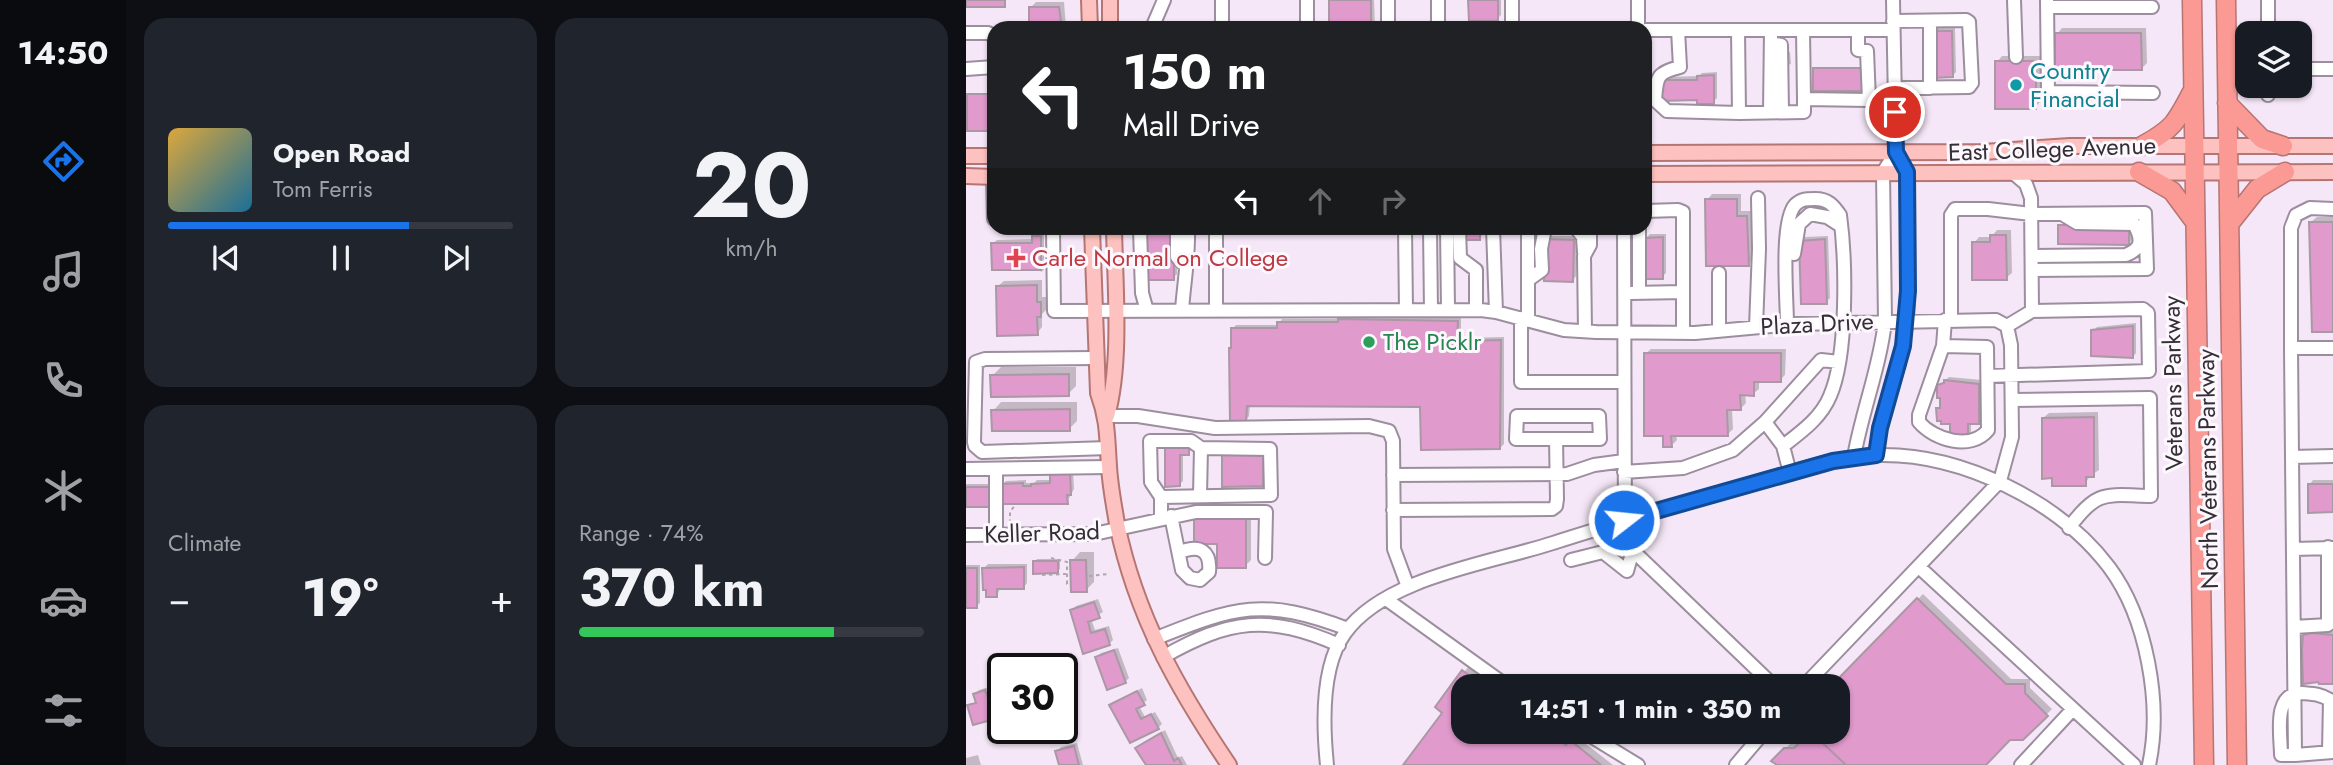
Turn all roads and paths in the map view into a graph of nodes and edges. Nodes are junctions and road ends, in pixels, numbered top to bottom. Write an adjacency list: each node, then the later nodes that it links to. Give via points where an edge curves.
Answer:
1 (1089, 0): 17 (main road)
2 (1110, 0): 18 (main road)
3 (1164, 0): 19 (street)
4 (1222, 0): 20 (street)
5 (1307, 0): 21 (street)
6 (1388, 0): 22 (street)
7 (1438, 0): 23 (street)
8 (1512, 0): 24 (street)
9 (1638, 0): 25 (street)
10 (1893, 0): 28 (street)
11 (2014, 0): 37 (street)
12 (2192, 0): 44 (highway, Veterans Parkway)
13 (2225, 0): 47 (highway)
14 (2268, 0): 27 (street)
15 (2047, 4): 16 (street); 45 (street, via 2049,92)
16 (2152, 8)
17 (1090, 21)
18 (1110, 21)
19 (1155, 21)
20 (1222, 21)
21 (1307, 21)
22 (1388, 21)
23 (1438, 21)
24 (1513, 21)
25 (1638, 21)
26 (1930, 21): 28 (street); 42 (street); 42 (street, via 1969,22 1972,83 1969,87)
27 (2268, 21)
28 (1893, 25): 33 (street); 43 (street)
29 (1652, 30): 30 (street)
30 (1678, 30): 31 (street); 49 (street, via 1680,67 1664,71 1657,80 1655,100 1667,111)
31 (1738, 30): 36 (street); 49 (street)
32 (1803, 30): 33 (street); 36 (street); 46 (street)
33 (1858, 30): 46 (street, via 1858,50 1867,51 1869,100)
34 (966, 33): 35 (street)
35 (987, 33)
36 (1771, 36): 48 (street)
37 (2015, 57)
38 (987, 67): 39 (street)
39 (966, 69)
40 (2312, 69): 41 (street)
41 (2333, 69)
42 (1930, 88): 43 (street)
43 (1895, 89): 55 (street)
44 (2193, 89): 50 (highway, via 2176,122); 51 (highway, Veterans Parkway)
45 (2153, 93)
46 (1804, 99): 48 (street, via 1804,112)
47 (2227, 103): 52 (highway); 53 (highway, via 2262,139)
48 (1776, 112): 49 (street)
49 (1739, 113)
50 (2142, 145): 51 (main road, East College Avenue); 55 (main road, East College Avenue)
51 (2194, 145): 52 (main road, East College Avenue); 65 (highway, Veterans Parkway)
52 (2228, 146): 53 (main road, East College Avenue); 66 (highway)
53 (2283, 146): 54 (main road, East College Avenue)
54 (2333, 146)
55 (1896, 152): 56 (main road, East College Avenue); 59 (street); 60 (street)
56 (1652, 153)
57 (966, 156): 58 (main road)
58 (987, 156)
59 (1883, 172): 60 (main road, East College Avenue); 67 (main road, East College Avenue); 125 (street)
60 (1907, 172): 64 (main road, East College Avenue); 126 (street)
61 (2139, 172): 64 (main road, East College Avenue); 65 (main road, East College Avenue); 77 (highway, via 2172,191)
62 (2285, 172): 63 (main road, East College Avenue); 66 (main road, East College Avenue); 78 (highway, via 2257,189)
63 (2333, 172)
64 (2013, 173): 74 (street, via 2026,184)
65 (2195, 173): 66 (main road, East College Avenue); 77 (highway, Veterans Parkway)
66 (2229, 173): 78 (highway, North Veterans Parkway)
67 (1652, 174)
68 (966, 176): 69 (main road)
69 (987, 177)
70 (1758, 198): 129 (street)
71 (2333, 209): 136 (street, via 2310,208 2296,215 2291,229)
72 (1837, 210): 80 (street); 81 (street, via 1822,203 1804,207 1796,216); 111 (street, via 1823,199 1804,199 1790,213)
73 (1652, 211): 79 (street, via 1683,212)
74 (2031, 214): 75 (street); 104 (street); 124 (street, via 1955,209 1951,215)
75 (2062, 214): 104 (street, via 2077,223 2134,223 2140,244 2126,255); 104 (street, via 2145,213 2147,269)
76 (1652, 218): 79 (street, via 1667,216)
77 (2195, 222): 208 (highway, Veterans Parkway)
78 (2230, 223): 209 (highway, North Veterans Parkway)
79 (1683, 226): 108 (street)
80 (1841, 226): 81 (street, via 1810,214); 127 (street)
81 (1797, 232): 111 (street, via 1793,246 1796,292)
82 (1053, 235): 118 (street, Plaza Drive, via 1054,311)
83 (1092, 235): 118 (main road)
84 (1114, 235): 119 (main road)
85 (1140, 235): 120 (street)
86 (1177, 235): 105 (street, via 1177,257)
87 (1182, 235): 105 (street)
88 (1190, 235): 105 (street)
89 (1216, 235): 114 (street)
90 (1405, 235): 115 (street)
91 (1430, 235): 102 (street)
92 (1447, 235): 103 (street)
93 (1459, 235): 117 (street, via 1460,258 1476,270)
94 (1493, 235): 122 (street)
95 (1528, 235): 107 (street)
96 (1544, 235): 107 (street, via 1542,270)
97 (1581, 235): 101 (street)
98 (1590, 235): 101 (street)
99 (1624, 235): 109 (street)
100 (1639, 235): 110 (street)
101 (1584, 256): 131 (street)
102 (1430, 258): 103 (street); 116 (street)
103 (1448, 258): 112 (street)
104 (2032, 263): 121 (street)
105 (1185, 265): 113 (street)
106 (1719, 273): 132 (street)
107 (1528, 280): 123 (street)
108 (1683, 292): 110 (street); 134 (street)
109 (1624, 293): 110 (street); 133 (street)
110 (1639, 293)
111 (1787, 298): 128 (street)
112 (1448, 309): 116 (street, Plaza Drive); 117 (street, Plaza Drive)
113 (1182, 310): 114 (street, Plaza Drive); 120 (street, Plaza Drive)
114 (1216, 310): 115 (street, Plaza Drive)
115 (1406, 310): 116 (street, Plaza Drive)
116 (1431, 310)
117 (1476, 310): 122 (street, Plaza Drive)
118 (1094, 311): 119 (street, Plaza Drive); 138 (main road)
119 (1115, 311): 120 (street, Plaza Drive); 144 (main road, via 1113,393)
120 (1147, 311)
121 (2032, 311): 130 (street); 140 (street, via 2143,309 2148,313 2148,371)
122 (1496, 312): 123 (street, Plaza Drive)
123 (1525, 319): 131 (street, Plaza Drive); 142 (street, via 1521,382)
124 (1948, 320): 126 (street, Plaza Drive); 130 (street, Plaza Drive, via 1996,320); 135 (street)
125 (1885, 321): 126 (street, Plaza Drive); 127 (street, Plaza Drive); 152 (street)
126 (1907, 321): 150 (street)
127 (1842, 322): 128 (street, Plaza Drive); 139 (street)
128 (1787, 324): 129 (street, Plaza Drive)
129 (1756, 327): 132 (street, Plaza Drive)
130 (2007, 327): 140 (street)
131 (1585, 331): 133 (street, Plaza Drive)
132 (1719, 331): 134 (street, Plaza Drive)
133 (1624, 332): 134 (street, Plaza Drive); 142 (street)
134 (1683, 332)
135 (1943, 346): 141 (street, via 1987,347); 141 (street, via 1919,415 1928,433 1947,440 1983,436 1988,430)
136 (2291, 348): 137 (street); 153 (street)
137 (2333, 348)
138 (1095, 358): 144 (main road, via 1098,393); 148 (street, via 976,362 974,442 982,452)
139 (1839, 362): 145 (street, via 1821,360); 147 (street, via 1830,397 1812,423)
140 (2011, 374): 141 (street); 143 (street)
141 (1989, 376)
142 (1624, 382): 154 (street)
143 (2012, 400): 161 (street, via 2011,446); 170 (street, via 2150,398 2151,496 2103,495 2083,508)
144 (1107, 416): 148 (main road); 160 (street, via 1215,428 1378,427 1391,436)
145 (1765, 422): 147 (street); 154 (street, via 1733,450 1683,468)
146 (1556, 439): 146 (street, via 1600,439 1599,416 1517,416 1517,439); 159 (street)
147 (1783, 446): 158 (street)
148 (1108, 448): 155 (main road)
149 (1201, 449): 162 (street); 162 (street, via 1270,449 1271,495); 163 (street, via 1191,441 1150,441 1151,482)
150 (1876, 455): 152 (street); 161 (street, via 1923,458)
151 (2333, 456): 153 (street)
152 (1854, 457): 158 (street)
153 (2292, 457): 175 (street)
154 (1624, 466): 159 (street, via 1594,464); 167 (street)
155 (1109, 467): 157 (street); 169 (main road)
156 (966, 469): 157 (street)
157 (996, 469): 173 (street)
158 (1790, 473): 167 (street)
159 (1557, 474): 160 (street); 165 (street, via 1558,499 1552,509)
160 (1393, 475): 165 (street)
161 (2000, 481): 170 (street); 180 (street)
162 (1200, 495): 163 (street)
163 (1161, 497): 166 (street)
164 (1016, 505): 168 (path)
165 (1393, 510): 186 (street, via 1395,556)
166 (1166, 518): 169 (street, Keller Road); 177 (street); 179 (street, Keller Road, via 1196,512 1266,512)
167 (1624, 520): 171 (street); 176 (street, via 1625,543)
168 (1010, 523)
169 (1118, 528): 173 (street, Keller Road, via 1094,534); 190 (main road, via 1136,595)
170 (2069, 528): 207 (street, via 2110,568 2142,636 2152,686 2154,728)
171 (1580, 534): 176 (street, via 1572,560 1603,552 1626,571); 186 (street)
172 (966, 535): 173 (street, Keller Road)
173 (996, 535)
174 (2330, 547): 175 (street); 188 (street, via 2328,625)
175 (2293, 549): 188 (street)
176 (1633, 550): 194 (street)
177 (1180, 552)
178 (1051, 558): 181 (path, via 1067,562)
179 (1265, 558)
180 (1919, 567): 195 (street); 197 (street)
181 (1067, 574): 183 (path); 185 (path)
182 (1108, 574): 184 (path)
183 (1042, 575)
184 (1089, 576)
185 (1069, 584)
186 (1408, 587): 187 (street)
187 (1386, 599): 189 (street); 193 (street)
188 (2294, 627): 196 (street)
189 (1348, 629): 190 (street, via 1289,610 1254,609 1214,615); 191 (street)
190 (1154, 639): 192 (main road)
191 (1339, 645): 192 (street, via 1287,626 1254,624 1213,632); 202 (street, via 1324,701)
192 (1163, 657): 201 (main road)
193 (1490, 674)
194 (1761, 674)
195 (1816, 674)
196 (2294, 693): 200 (street, via 2330,699); 200 (street, via 2281,710 2281,755)
197 (2073, 709): 205 (street); 206 (street)
198 (1603, 744): 203 (street)
199 (1754, 744): 204 (street)
200 (2331, 752)
201 (1229, 765)
202 (1327, 765)
203 (1637, 765)
204 (1736, 765)
205 (2021, 765)
206 (2134, 765)
207 (2149, 765)
208 (2204, 765)
209 (2237, 765)

